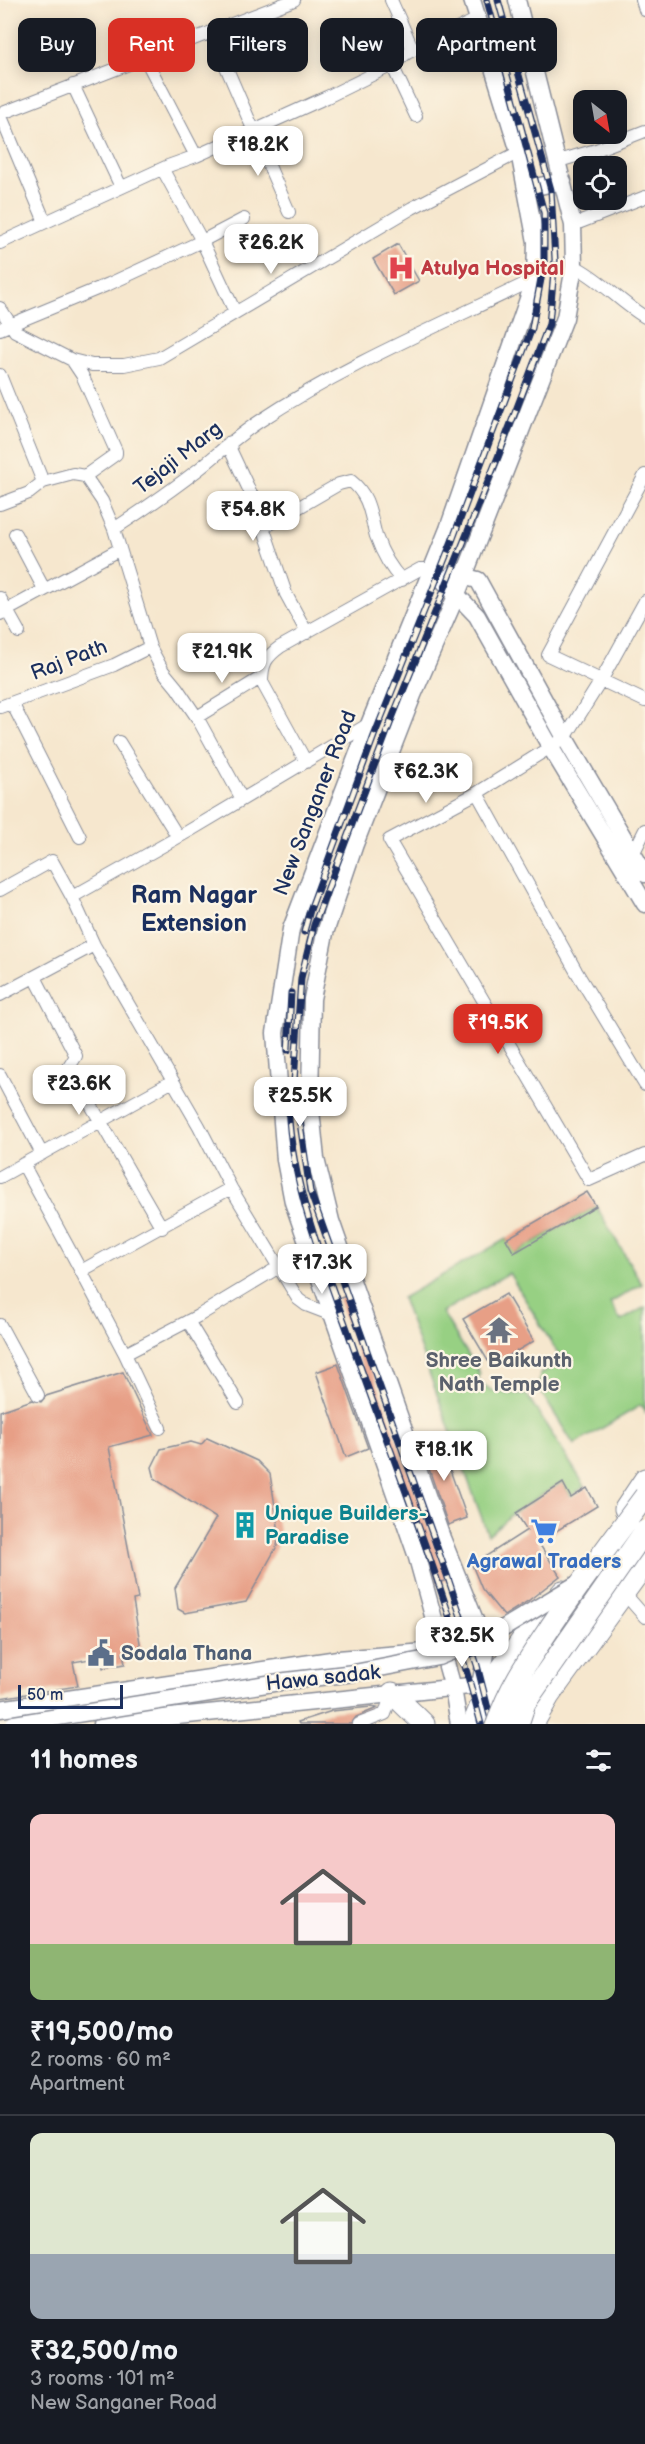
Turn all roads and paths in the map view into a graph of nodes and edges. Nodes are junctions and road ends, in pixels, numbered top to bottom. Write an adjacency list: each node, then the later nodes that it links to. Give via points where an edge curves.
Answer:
1 (294, 0): 7 (street)
2 (390, 0): 10 (street)
3 (472, 0): 8 (main road, New Sanganer Road)
4 (517, 0): 25 (main road)
5 (642, 0): 6 (street)
6 (645, 10)
7 (247, 18)
8 (478, 18)
9 (416, 49): 10 (street)
10 (413, 50): 11 (street)
11 (404, 56)
12 (108, 72): 18 (street)
13 (152, 72): 24 (street)
14 (229, 72): 21 (street)
15 (377, 72): 21 (street)
16 (395, 72): 20 (street)
17 (494, 72): 23 (main road, New Sanganer Road)
18 (74, 85): 19 (street); 28 (street)
19 (0, 114): 33 (street)
20 (416, 116)
21 (255, 130): 24 (street); 31 (street)
22 (645, 131): 25 (street)
23 (519, 152): 29 (main road, New Sanganer Road); 40 (street, via 412,208)
24 (196, 156): 26 (street)
25 (559, 160): 27 (main road)
26 (163, 170): 28 (street); 35 (street)
27 (563, 181): 29 (main road); 34 (main road)
28 (121, 187): 33 (street)
29 (526, 189): 38 (main road, New Sanganer Road, via 536,242)
30 (645, 197): 34 (street)
31 (289, 213)
32 (244, 219): 35 (street)
33 (45, 222): 36 (street)
34 (573, 225): 37 (main road)
35 (202, 241): 40 (street); 42 (street)
36 (0, 243)
37 (574, 266): 41 (street, via 593,275 629,308); 55 (main road, via 565,318)
38 (535, 279): 45 (street, Tejaji Marg, via 339,375); 54 (main road, New Sanganer Road)
39 (0, 308): 42 (street)
40 (235, 312): 43 (street, via 159,358 124,365 92,365)
41 (645, 317)
42 (5, 327): 43 (street)
43 (72, 360): 47 (street, via 116,451)
44 (0, 375): 48 (street)
45 (230, 442): 50 (street); 51 (street, Tejaji Marg, via 150,506)
46 (645, 475): 66 (street, via 548,655)
47 (85, 476): 48 (street, via 73,474); 51 (street)
48 (43, 482): 49 (street, via 29,493)
49 (0, 504)
50 (263, 528): 56 (street, via 339,484 351,481 369,505 382,552); 63 (street, via 286,594)
51 (114, 529): 53 (street)
52 (15, 534): 57 (street)
53 (120, 549): 57 (street); 64 (street)
54 (432, 569): 55 (main road); 56 (street, via 420,569); 58 (main road); 70 (main road, New Sanganer Road)
55 (464, 576): 58 (main road); 71 (main road, via 478,580)
56 (402, 580): 63 (street)
57 (44, 590): 61 (street)
58 (457, 594): 73 (main road, via 477,616); 115 (main road, via 355,844 325,933 312,999 310,1100 316,1159 331,1221)
59 (0, 598): 61 (street)
60 (645, 601): 66 (street)
61 (3, 612): 62 (street)
62 (19, 632)
63 (307, 633): 65 (street, via 268,656 261,668)
64 (150, 647): 68 (street, Raj Path, via 114,665); 69 (street)
65 (262, 676): 69 (street); 74 (street)
66 (602, 680): 67 (street); 71 (street)
67 (645, 701)
68 (6, 705): 78 (street)
69 (197, 717): 76 (street)
70 (369, 724): 74 (street); 100 (main road, New Sanganer Road, via 291,929 275,1033 285,1160 293,1202)
71 (565, 738): 73 (street); 80 (main road)
72 (119, 742): 79 (street)
73 (551, 748): 75 (street); 84 (main road)
74 (306, 762): 76 (street)
75 (477, 793): 90 (street); 93 (street, via 389,840 589,1180)
76 (242, 799): 79 (street)
77 (645, 830): 80 (street)
78 (80, 837)
79 (178, 837): 83 (street)
80 (633, 854): 81 (main road)
81 (645, 874)
82 (0, 890): 83 (street, via 52,861)
83 (72, 897): 85 (street)
84 (645, 904)
85 (93, 945): 86 (street); 89 (street)
86 (35, 977): 87 (street); 91 (street, via 76,1056 69,1067)
87 (0, 995)
88 (0, 1075): 92 (street)
89 (173, 1082): 91 (street); 96 (street)
90 (645, 1086)
91 (99, 1121): 92 (street); 97 (street)
92 (42, 1154): 94 (street)
93 (645, 1156)
94 (23, 1164): 95 (street); 99 (street)
95 (0, 1177)
96 (231, 1188): 97 (street); 98 (street)
97 (162, 1228): 99 (street)
98 (279, 1267): 100 (street, via 301,1303); 101 (street)
99 (81, 1271): 103 (street)
100 (332, 1315): 114 (main road, New Sanganer Road, via 416,1554)
101 (188, 1321): 103 (street); 105 (street)
102 (0, 1325): 104 (street)
103 (125, 1354): 106 (street)
104 (38, 1395)
105 (238, 1403)
106 (160, 1428)
107 (645, 1479): 116 (highway)
108 (645, 1496): 111 (highway, bridge)
109 (645, 1531): 130 (highway, bridge, via 525,1703)
110 (645, 1564): 112 (highway)
111 (581, 1581): 123 (main road, bridge, via 492,1635 438,1657); 129 (highway, bridge, via 521,1672)
112 (624, 1593): 113 (street); 117 (highway)
113 (645, 1617)
114 (441, 1649): 115 (main road); 119 (main road, New Sanganer Road); 122 (main road, Hawa sadak, via 338,1659)
115 (486, 1654): 116 (main road); 118 (main road)
116 (507, 1660): 117 (main road); 118 (highway)
117 (565, 1676): 121 (highway)
118 (485, 1685): 119 (main road, Hawa sadak); 121 (main road, Hawa sadak); 128 (highway)
119 (453, 1688): 120 (main road, Hawa sadak); 127 (main road, New Sanganer Road)
120 (392, 1693): 124 (main road, Hawa sadak); 125 (street, via 386,1714); 126 (highway)
121 (549, 1696): 131 (highway)
122 (0, 1709)
123 (14, 1724)
124 (106, 1724)
125 (359, 1724)
126 (424, 1724)
127 (459, 1724)
128 (473, 1724)
129 (497, 1724)
130 (518, 1724)
131 (533, 1724)

